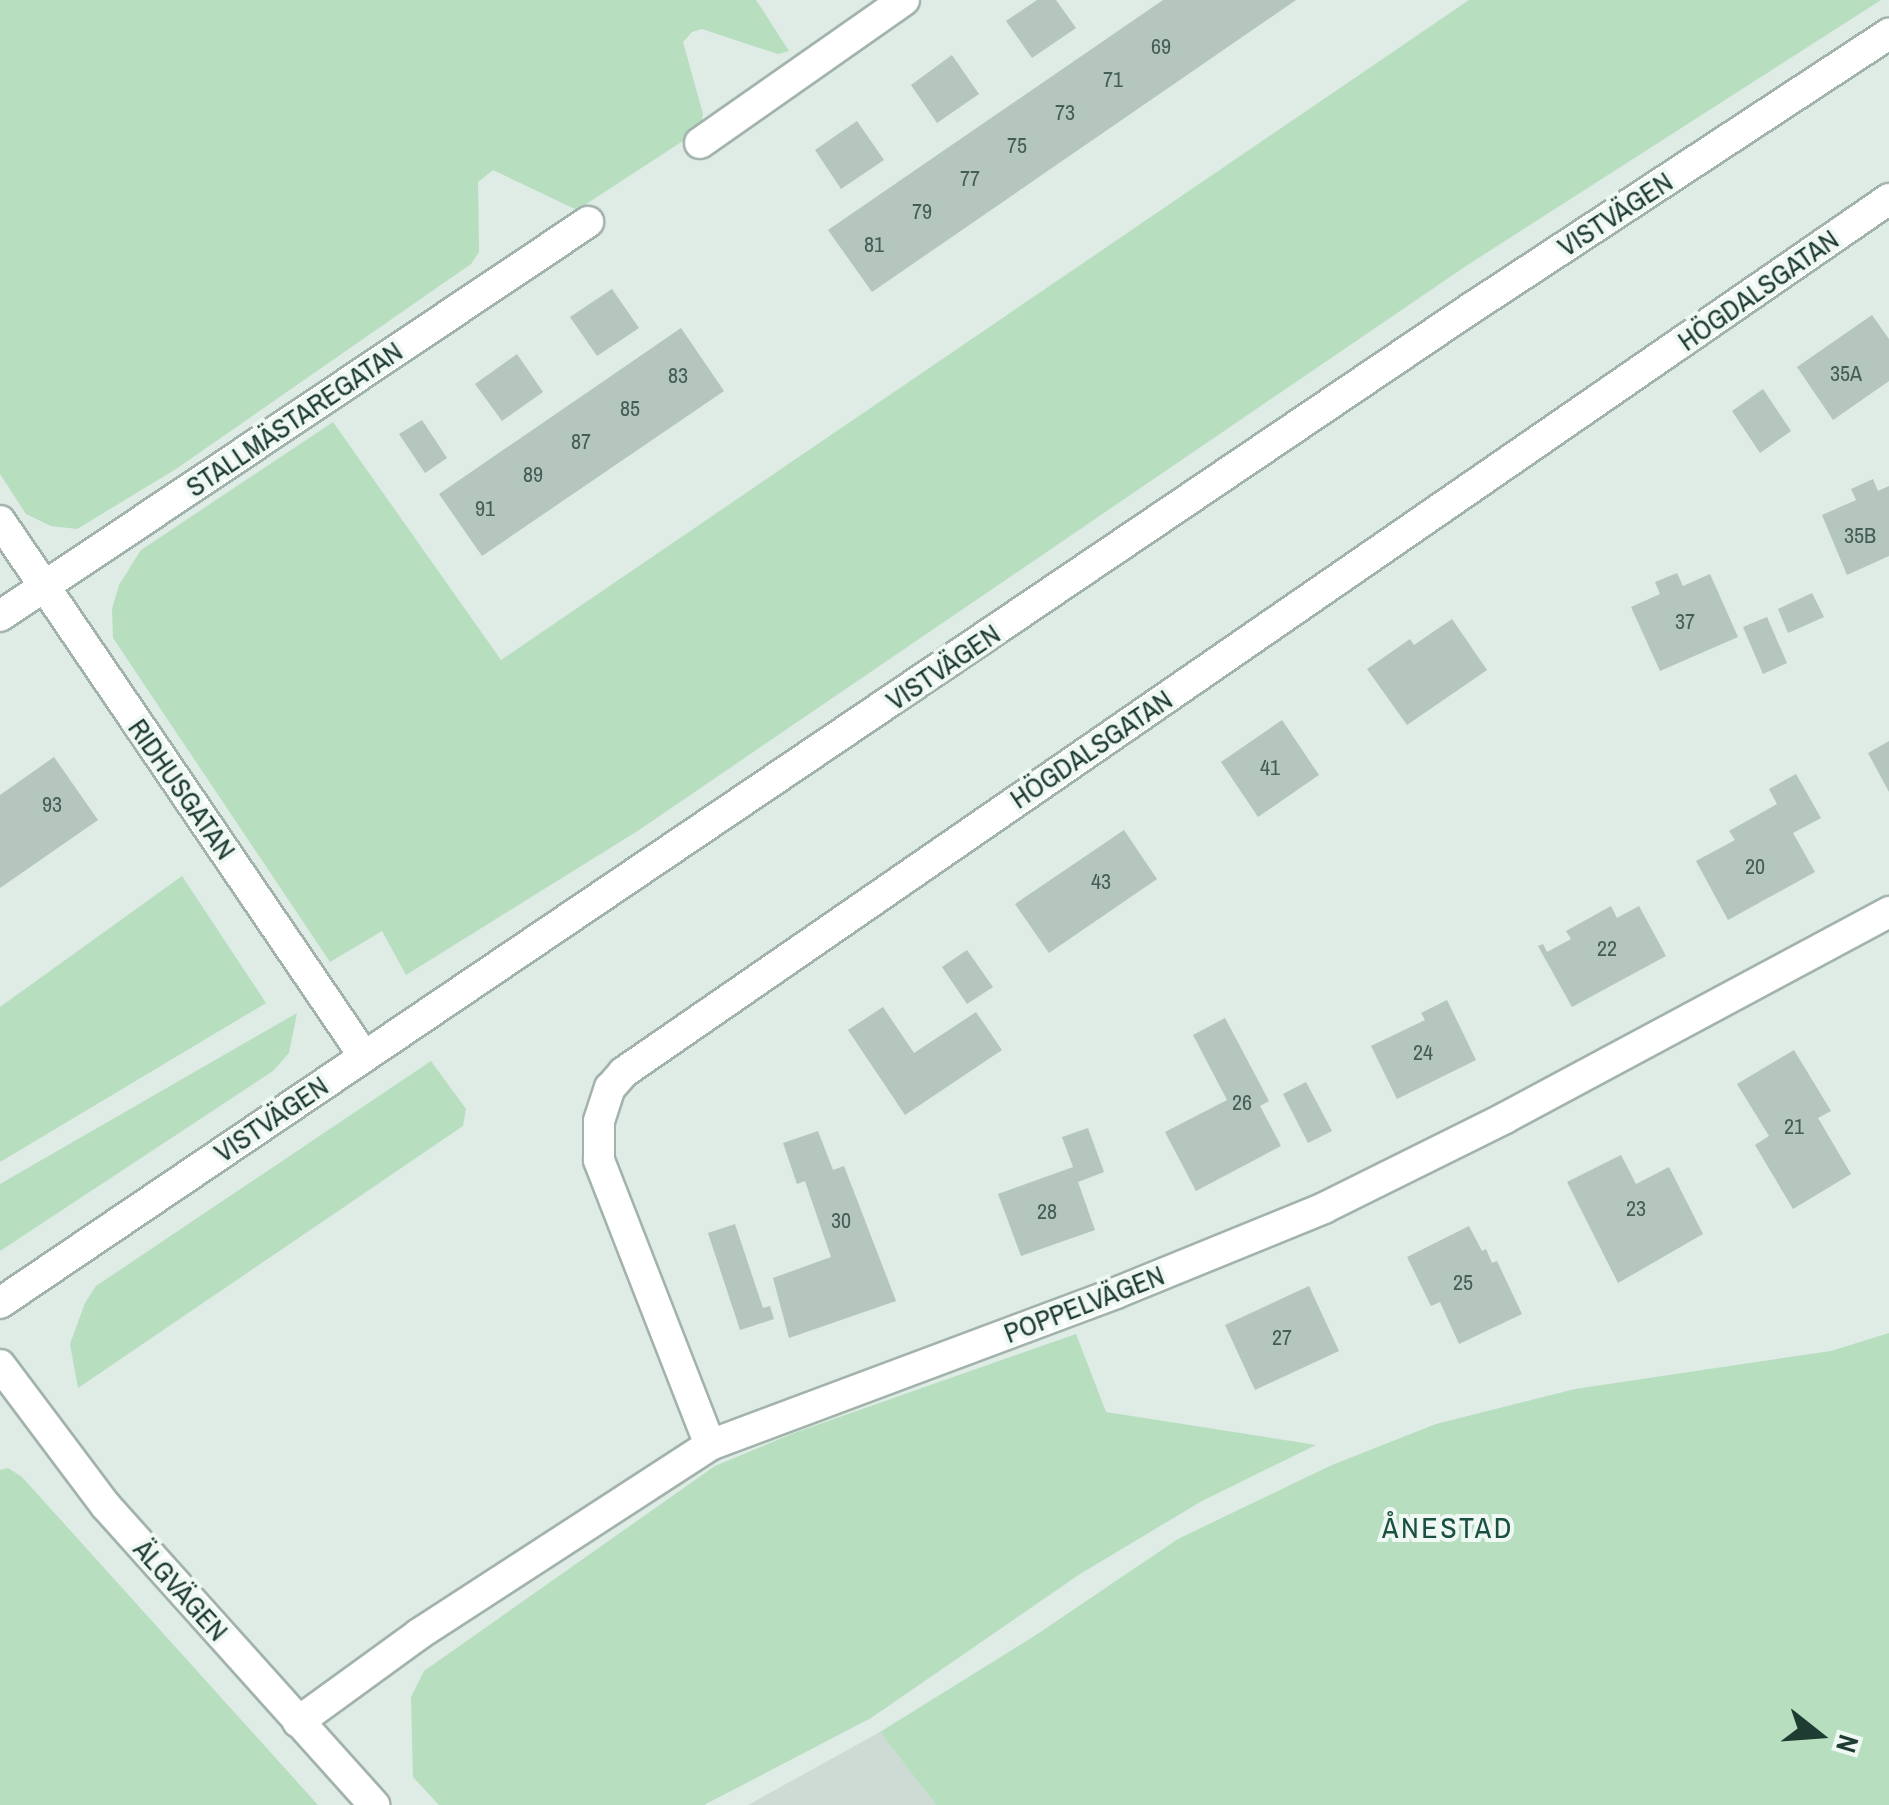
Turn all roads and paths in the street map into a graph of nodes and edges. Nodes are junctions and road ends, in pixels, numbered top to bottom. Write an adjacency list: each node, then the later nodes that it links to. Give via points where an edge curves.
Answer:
1 (904, 0): 3 (street)
2 (1889, 34): 10 (street, VISTVÄGEN)
3 (700, 143)
4 (1889, 199): 13 (street, HÖGDALSGATAN, via 624,1072 598,1121 600,1160)
5 (588, 222): 7 (street, STALLMÄSTAREGATAN)
6 (0, 521): 7 (street, RIDHUSGATAN)
7 (43, 587): 8 (street, STALLMÄSTAREGATAN); 10 (street, RIDHUSGATAN)
8 (0, 616)
9 (1889, 912): 13 (street, POPPELVÄGEN, via 1324,1208)
10 (364, 1056): 11 (street, VISTVÄGEN)
11 (0, 1303)
12 (0, 1365): 14 (street, ÄLGVÄGEN, via 106,1506)
13 (710, 1445): 14 (street, POPPELVÄGEN, via 419,1634)
14 (298, 1722): 15 (street, ÄLGVÄGEN)
15 (374, 1805)

